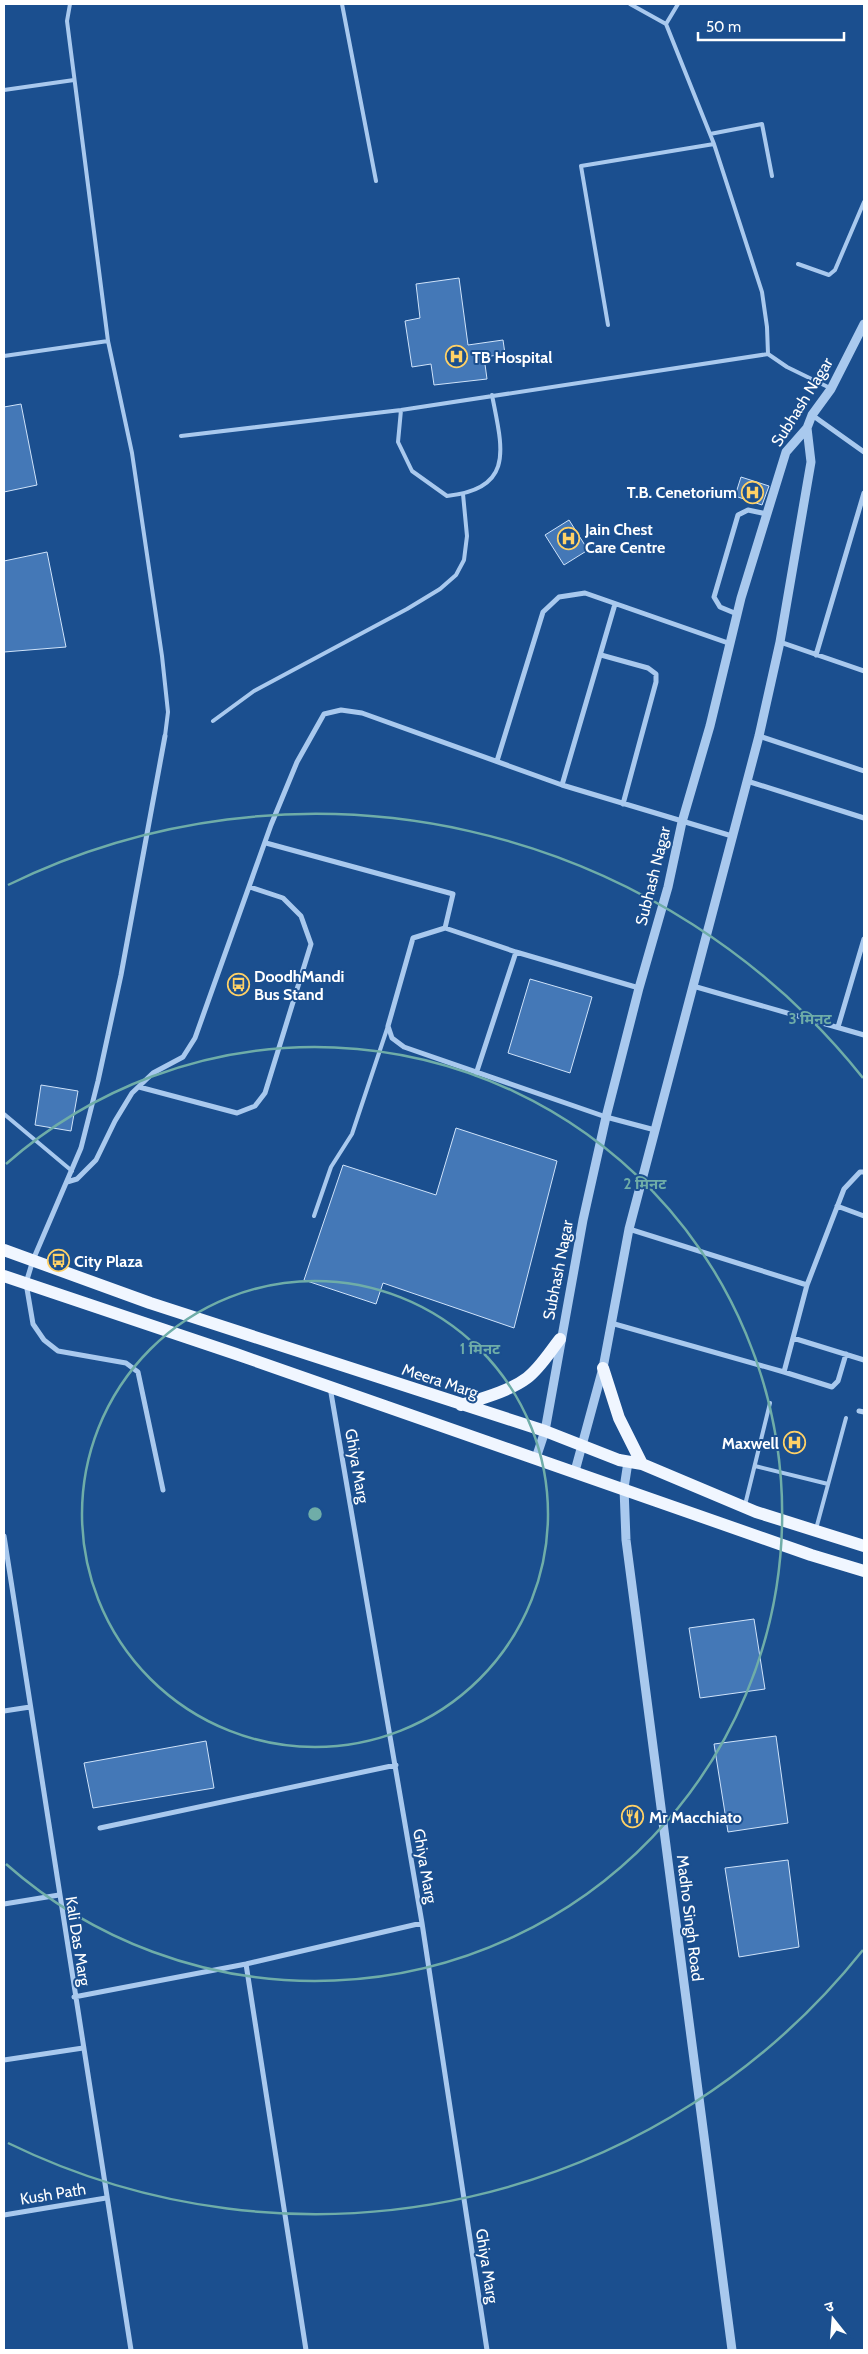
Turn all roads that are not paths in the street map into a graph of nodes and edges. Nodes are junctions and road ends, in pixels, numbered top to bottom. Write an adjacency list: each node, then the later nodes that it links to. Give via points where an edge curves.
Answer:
1 (70, 4): 6 (lane, via 66,21)
2 (342, 4): 11 (lane)
3 (630, 4): 5 (lane)
4 (678, 4): 5 (lane)
5 (666, 24): 8 (lane)
6 (74, 80): 7 (lane); 16 (lane)
7 (4, 90)
8 (710, 134): 9 (lane); 10 (lane, via 762,124)
9 (714, 144): 15 (lane, via 581,166); 17 (lane, via 762,292)
10 (772, 176)
11 (376, 181)
12 (864, 202): 13 (lane, via 829,275)
13 (798, 264)
14 (864, 324): 19 (street, Subhash Nagar)
15 (608, 325)
16 (108, 341): 18 (lane); 37 (lane, via 132,453 156,618 168,712)
17 (768, 354): 19 (lane); 20 (lane)
18 (4, 356)
19 (831, 389): 22 (street, Subhash Nagar)
20 (492, 395): 21 (lane); 27 (lane, via 500,436 500,462 489,484)
21 (401, 410): 24 (lane); 27 (lane, via 398,442 412,471 446,496)
22 (812, 415): 23 (street, Subhash Nagar); 25 (street)
23 (807, 428): 28 (street, Subhash Nagar, via 786,452); 31 (street, via 811,462)
24 (181, 436)
25 (864, 452)
26 (864, 493): 34 (street)
27 (463, 494): 36 (lane, via 467,536 464,560 456,575 440,589 254,692)
28 (767, 514): 30 (street, Subhash Nagar); 30 (street, via 748,510 738,515 714,597 720,607)
29 (615, 604): 32 (street); 33 (street); 39 (street, via 586,593 559,597 543,612)
30 (737, 614): 32 (street, Subhash Nagar)
31 (780, 642): 34 (street); 38 (street)
32 (731, 644): 45 (street, Subhash Nagar)
33 (601, 655): 42 (street); 43 (street, via 648,668 656,674)
34 (816, 655): 35 (street)
35 (864, 671)
36 (213, 721)
37 (165, 736): 62 (street, via 107,1042 81,1148)
38 (759, 736): 40 (street); 41 (street)
39 (497, 761): 42 (street); 47 (street, via 362,713 341,710 324,714 297,762)
40 (864, 770)
41 (746, 781): 44 (street); 46 (street)
42 (562, 785): 43 (street)
43 (623, 804): 45 (street)
44 (864, 818)
45 (682, 822): 46 (street); 53 (street, Subhash Nagar, via 668,887)
46 (732, 836): 52 (street)
47 (266, 843): 48 (street); 49 (street, via 453,894)
48 (250, 887): 58 (street, via 195,1038 183,1057 153,1074); 58 (street, via 284,898 302,916 311,944 265,1093 255,1106 237,1113)
49 (445, 928): 51 (street); 54 (street, via 413,938)
50 (864, 939): 55 (street)
51 (516, 952): 53 (street); 57 (street)
52 (693, 986): 55 (street); 61 (street)
53 (639, 988): 60 (street, Subhash Nagar)
54 (388, 1026): 57 (street, via 392,1038 404,1047); 66 (lane, via 352,1134 331,1166)
55 (838, 1027): 56 (street)
56 (864, 1035)
57 (476, 1074): 60 (street)
58 (139, 1087): 64 (street, via 115,1121 96,1160 77,1179)
59 (4, 1114): 62 (lane)
60 (606, 1117): 61 (street); 76 (street, Subhash Nagar)
61 (656, 1130): 68 (street)
62 (72, 1171): 64 (street)
63 (864, 1172): 65 (street, via 860,1172 844,1189)
64 (67, 1182): 70 (street)
65 (837, 1206): 67 (street); 73 (street)
66 (314, 1216)
67 (864, 1216)
68 (630, 1229): 73 (street); 74 (street)
69 (4, 1250): 70 (main road, Meera Marg)
70 (33, 1260): 72 (street); 83 (main road, Meera Marg, via 150,1303)
71 (4, 1276): 72 (main road)
72 (26, 1283): 81 (main road); 94 (street, via 33,1324 44,1340 58,1350 126,1363 138,1372)
73 (807, 1285): 75 (street)
74 (611, 1323): 79 (street); 80 (street)
75 (793, 1338): 77 (street); 80 (street)
76 (560, 1339): 83 (main road, via 525,1380); 85 (street, Subhash Nagar)
77 (846, 1354): 78 (street); 80 (street, via 838,1381 832,1387)
78 (864, 1360)
79 (603, 1368): 86 (street); 89 (main road, via 619,1418)
80 (784, 1372)
81 (330, 1387): 87 (main road); 102 (street, Ghiya Marg)
82 (770, 1403): 90 (lane)
83 (461, 1405): 85 (main road, Meera Marg)
84 (846, 1418): 92 (lane)
85 (545, 1431): 86 (main road, Meera Marg); 87 (street, Subhash Nagar)
86 (582, 1445): 88 (main road, Meera Marg); 91 (street)
87 (536, 1458): 91 (main road)
88 (628, 1462): 89 (main road, Meera Marg); 93 (street, Madho Singh Road)
89 (642, 1464): 95 (main road, Meera Marg)
90 (755, 1466): 92 (lane); 95 (lane)
91 (575, 1471): 93 (main road)
92 (828, 1484): 96 (lane)
93 (624, 1488): 99 (main road); 116 (street, Madho Singh Road, via 626,1540)
94 (162, 1490)
95 (745, 1507): 96 (main road, Meera Marg)
96 (816, 1531): 98 (main road, Meera Marg)
97 (4, 1536): 100 (street, Kali Das Marg)
98 (864, 1546)
99 (864, 1571)
100 (30, 1707): 101 (street); 104 (street, Kali Das Marg)
101 (4, 1711)
102 (396, 1765): 103 (street); 106 (street, Ghiya Marg)
103 (100, 1828)
104 (58, 1895): 105 (street); 108 (street, Kali Das Marg)
105 (4, 1904)
106 (422, 1923): 107 (street); 115 (street, Ghiya Marg)
107 (246, 1964): 108 (street); 114 (street)
108 (74, 1997): 109 (street, Kali Das Marg)
109 (82, 2048): 110 (street); 111 (street, Kali Das Marg)
110 (4, 2060)
111 (106, 2198): 112 (street, Kush Path); 113 (street, Kali Das Marg)
112 (4, 2214)
113 (131, 2350)
114 (306, 2350)
115 (487, 2350)
116 (732, 2350)

